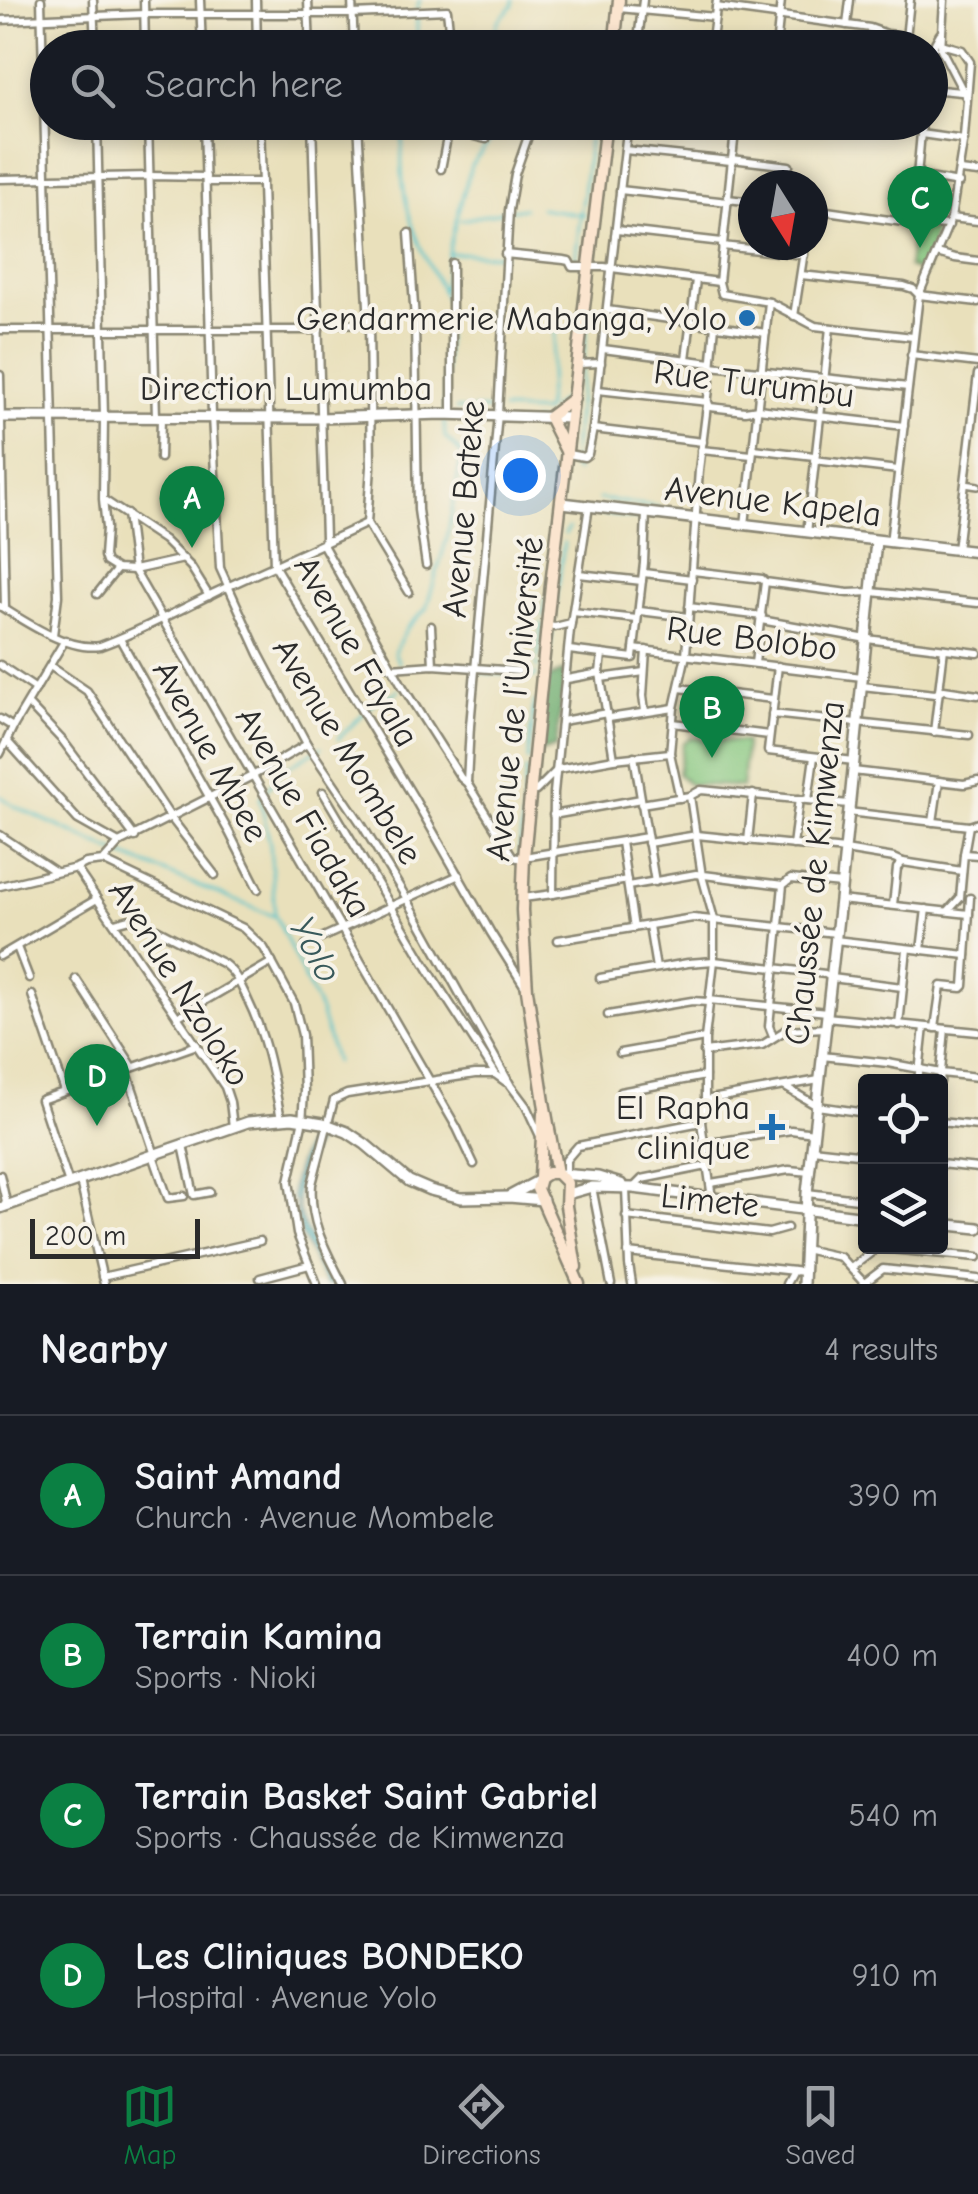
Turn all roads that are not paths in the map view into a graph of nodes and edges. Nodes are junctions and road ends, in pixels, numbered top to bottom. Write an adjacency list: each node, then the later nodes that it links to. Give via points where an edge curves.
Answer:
1 (42, 0): 24 (street)
2 (93, 0): 23 (street)
3 (144, 0): 16 (street)
4 (200, 0): 17 (street)
5 (256, 0): 21 (street)
6 (308, 0): 18 (street)
7 (352, 0): 19 (street)
8 (643, 0): 15 (street)
9 (781, 0): 20 (street)
10 (850, 0): 26 (street)
11 (910, 0): 40 (street)
12 (944, 0): 41 (street)
13 (618, 4): 15 (street); 35 (main road)
14 (716, 4): 20 (street); 22 (street)
15 (642, 11): 22 (street); 36 (street)
16 (144, 14): 17 (street); 23 (street); 29 (street)
17 (200, 14): 21 (street); 30 (street)
18 (309, 14): 19 (street); 21 (street); 32 (street)
19 (352, 14): 33 (street); 34 (street, via 447,10)
20 (780, 14): 26 (street); 38 (street)
21 (256, 15): 31 (street)
22 (715, 17): 37 (street)
23 (94, 18): 24 (street); 28 (street)
24 (42, 19): 25 (street); 27 (street)
25 (0, 20)
26 (847, 24): 39 (street)
27 (42, 30)
28 (94, 30)
29 (144, 30)
30 (201, 30)
31 (257, 30)
32 (309, 30)
33 (353, 30)
34 (449, 30)
35 (616, 30)
36 (639, 30)
37 (714, 30)
38 (778, 30)
39 (876, 30)
40 (907, 30)
41 (940, 30)
42 (948, 46): 45 (street, via 962,50 970,62)
43 (948, 66): 45 (street)
44 (948, 92): 45 (street)
45 (965, 95): 46 (street); 61 (street)
46 (978, 99)
47 (948, 138): 61 (street)
48 (45, 140): 71 (street)
49 (98, 140): 68 (street)
50 (149, 140): 69 (street)
51 (205, 140): 72 (street, Avenue Mombele)
52 (261, 140): 73 (street, Avenue Fayala)
53 (313, 140): 103 (street)
54 (359, 140): 101 (street)
55 (446, 140): 65 (street)
56 (527, 140): 86 (street, Avenue Bateke, via 512,187)
57 (604, 140): 90 (main road, Avenue de l’Université)
58 (626, 140): 62 (street)
59 (734, 140): 63 (street)
60 (919, 140): 74 (street, via 916,176)
61 (964, 140): 66 (street)
62 (625, 150): 63 (street); 75 (street)
63 (731, 160): 64 (street); 76 (street)
64 (790, 166)
65 (441, 170)
66 (960, 171): 67 (street); 74 (street)
67 (978, 173)
68 (99, 176): 69 (street); 71 (street); 104 (street)
69 (150, 176): 72 (street); 106 (street)
70 (0, 178): 71 (street)
71 (46, 178): 108 (street)
72 (206, 180): 73 (street); 109 (street, Avenue Mombele)
73 (262, 182): 110 (street, Avenue Fayala)
74 (958, 183): 79 (street)
75 (620, 190): 76 (street); 81 (street)
76 (728, 200): 77 (street); 83 (street)
77 (738, 201)
78 (828, 212): 79 (street)
79 (950, 221): 80 (street); 85 (street)
80 (978, 221)
81 (617, 230): 83 (street); 91 (street)
82 (409, 234): 131 (street)
83 (722, 244): 84 (street); 94 (street)
84 (738, 246)
85 (937, 253): 88 (street); 95 (street)
86 (505, 254): 90 (street); 130 (street, Avenue Bateke)
87 (803, 260): 92 (street)
88 (978, 261)
89 (452, 263): 129 (street)
90 (588, 266): 91 (street); 118 (main road, Avenue de l’Université)
91 (612, 270): 93 (street); 98 (street)
92 (802, 275): 95 (street, via 904,286); 99 (street)
93 (696, 280): 94 (street); 100 (street)
94 (718, 282): 96 (street, via 726,296)
95 (918, 295): 97 (street); 112 (street)
96 (769, 302): 99 (street); 111 (street)
97 (978, 302)
98 (607, 310): 100 (street); 113 (street)
99 (794, 316): 105 (street)
100 (690, 322): 102 (street); 115 (street)
101 (369, 324): 103 (street); 134 (street)
102 (715, 326): 111 (street); 119 (street)
103 (319, 327): 110 (street); 141 (street)
104 (101, 328): 106 (street); 108 (street); 138 (street)
105 (830, 328): 112 (street); 123 (street)
106 (154, 329): 109 (street); 139 (street)
107 (0, 330): 108 (street)
108 (49, 330): 132 (street)
109 (210, 330): 110 (street); 133 (street, Avenue Mombele)
110 (267, 330): 140 (street, Avenue Fayala)
111 (766, 333): 120 (street)
112 (913, 336): 114 (street)
113 (603, 349): 115 (street); 116 (street)
114 (912, 356): 117 (street); 124 (street)
115 (686, 359): 119 (street)
116 (601, 363): 118 (street); 125 (street)
117 (978, 363)
118 (578, 364): 126 (main road, Avenue de l’Université)
119 (711, 364): 120 (street); 127 (street)
120 (763, 370): 123 (street); 128 (street)
121 (978, 374): 151 (street)
122 (0, 376): 137 (street)
123 (825, 377): 124 (street); 136 (street)
124 (908, 387): 143 (street)
125 (598, 390): 127 (street, Rue Turumbu); 144 (street)
126 (574, 398): 135 (main road); 142 (main road, Avenue de l’Université)
127 (708, 402): 128 (street, Rue Turumbu); 145 (street)
128 (758, 409): 136 (street, Rue Turumbu); 146 (street)
129 (448, 414): 130 (street, Direction Lumumba); 131 (street, Direction Lumumba)
130 (498, 414): 135 (street, Direction Lumumba); 209 (street, Avenue Bateke)
131 (417, 415): 134 (street, Direction Lumumba); 169 (street)
132 (53, 416): 137 (street, Direction Lumumba); 138 (street, Direction Lumumba); 192 (street)
133 (212, 416): 139 (street, Direction Lumumba); 140 (street, Direction Lumumba); 176 (street, Avenue Mombele, via 218,558)
134 (370, 416): 141 (street, Direction Lumumba); 159 (street)
135 (549, 416): 142 (street, Direction Lumumba); 147 (main road)
136 (819, 416): 143 (street, Rue Turumbu); 149 (street)
137 (0, 417): 182 (street)
138 (104, 417): 139 (street, Direction Lumumba); 153 (street)
139 (158, 417): 148 (street)
140 (270, 417): 141 (street, Direction Lumumba); 168 (street, Avenue Fayala)
141 (321, 418): 164 (street)
142 (572, 418): 147 (main road, Avenue de l’Université)
143 (904, 426): 150 (street)
144 (592, 429): 145 (street); 147 (street, via 588,454)
145 (702, 446): 146 (street); 158 (street)
146 (753, 452): 149 (street); 160 (street)
147 (568, 454): 154 (main road, Avenue de l’Université)
148 (160, 458)
149 (814, 458): 150 (street); 161 (street)
150 (898, 470): 163 (street)
151 (964, 484): 152 (street); 165 (street)
152 (978, 486)
153 (104, 500): 157 (street); 170 (street, via 104,556)
154 (562, 504): 155 (street, Avenue Kapela); 191 (main road, Avenue de l’Université)
155 (589, 506): 156 (street, Avenue Kapela); 172 (street)
156 (646, 512): 158 (street, Avenue Kapela); 174 (street)
157 (127, 514): 167 (street); 171 (street, Avenue Fiadaka)
158 (696, 518): 160 (street, Avenue Kapela); 173 (street)
159 (367, 523): 164 (street); 177 (street)
160 (745, 526): 161 (street, Avenue Kapela)
161 (807, 533): 162 (street, Avenue Kapela)
162 (876, 541): 163 (street, Avenue Kapela); 178 (street, Chaussée de Kimwenza)
163 (890, 544): 165 (street, Avenue Kapela)
164 (323, 546): 168 (street); 208 (street)
165 (957, 550): 166 (street, Avenue Kapela)
166 (978, 552)
167 (184, 559): 171 (street); 180 (street)
168 (274, 565): 176 (street); 278 (street, Avenue Fayala)
169 (426, 565)
170 (117, 569): 171 (street); 179 (street)
171 (134, 570): 188 (street, Avenue Fiadaka)
172 (579, 574): 174 (street); 184 (street)
173 (692, 575): 174 (street); 175 (street); 183 (street)
174 (643, 577): 185 (street)
175 (765, 582): 178 (street); 187 (street)
176 (229, 587): 180 (street); 234 (street, Avenue Mombele)
177 (409, 592)
178 (872, 592): 181 (street); 194 (street, Chaussée de Kimwenza)
179 (97, 594)
180 (209, 596): 188 (street)
181 (978, 603)
182 (3, 608): 192 (street)
183 (689, 608): 186 (street); 187 (street)
184 (573, 612): 185 (street); 189 (street)
185 (638, 615): 186 (street); 196 (street)
186 (688, 617): 202 (street)
187 (762, 618): 194 (street); 203 (street)
188 (163, 620): 193 (street); 242 (street, Avenue Fiadaka)
189 (571, 623): 191 (street); 198 (street)
190 (431, 626): 205 (street)
191 (547, 626): 246 (main road, Avenue de l’Université)
192 (53, 635): 195 (street)
193 (120, 639): 195 (street, via 90,648); 250 (street, Avenue Mbee)
194 (867, 639): 197 (street); 214 (street, Chaussée de Kimwenza)
195 (65, 640): 206 (street)
196 (634, 648): 199 (street, Rue Bolobo); 201 (street, via 633,658)
197 (944, 649): 200 (street); 217 (street)
198 (570, 650): 201 (street); 213 (street)
199 (646, 650): 202 (street, Rue Bolobo); 211 (street)
200 (978, 653)
201 (602, 654): 212 (street)
202 (686, 655): 203 (street, Rue Bolobo); 215 (street)
203 (755, 663): 207 (street, Rue Bolobo)
204 (0, 664): 216 (street)
205 (434, 665): 208 (street); 209 (street)
206 (50, 666): 216 (street); 256 (street, via 87,692)
207 (778, 666): 214 (street, Rue Bolobo); 219 (street)
208 (398, 667): 245 (street, via 401,684)
209 (475, 668): 210 (street); 245 (street, Avenue Bateke)
210 (518, 671)
211 (644, 672): 212 (street); 222 (street)
212 (600, 676): 213 (street); 224 (street)
213 (566, 679): 226 (street)
214 (863, 682): 217 (street, Rue Bolobo); 228 (street, Chaussée de Kimwenza)
215 (679, 688): 219 (street); 221 (street)
216 (36, 689): 220 (street)
217 (939, 693): 218 (street, Rue Bolobo); 230 (street)
218 (978, 695)
219 (773, 699): 223 (street)
220 (28, 704): 229 (street); 262 (street)
221 (674, 708): 222 (street); 227 (street)
222 (645, 712): 224 (street)
223 (772, 714): 228 (street); 231 (street)
224 (608, 715): 226 (street); 239 (street)
225 (0, 719): 229 (street)
226 (562, 721): 241 (street)
227 (673, 723): 231 (street); 235 (street)
228 (858, 723): 230 (street); 240 (street, Chaussée de Kimwenza)
229 (14, 727): 233 (street)
230 (934, 732): 232 (street)
231 (769, 734): 238 (street, via 768,751)
232 (969, 734)
233 (7, 741): 236 (street); 268 (street)
234 (311, 750): 242 (street); 291 (street, Avenue Mombele)
235 (670, 753): 237 (street); 251 (street)
236 (0, 754)
237 (634, 756): 239 (street); 253 (street)
238 (814, 756): 240 (street); 252 (street)
239 (614, 759): 241 (street)
240 (853, 766): 244 (street); 254 (street, Chaussée de Kimwenza)
241 (558, 769): 246 (street); 255 (street)
242 (254, 775): 250 (street); 303 (street, Avenue Fiadaka)
243 (978, 780): 244 (street)
244 (939, 781): 257 (street)
245 (468, 783): 272 (street, via 513,857)
246 (529, 790): 272 (main road, Avenue de l’Université)
247 (322, 792): 294 (street)
248 (753, 794): 249 (street, via 702,790); 252 (street); 264 (street)
249 (690, 796): 251 (street); 261 (street)
250 (209, 798): 256 (street); 285 (street, Avenue Mbee)
251 (680, 798): 253 (street)
252 (804, 799): 254 (street); 266 (street)
253 (641, 802): 255 (street); 263 (street)
254 (848, 808): 257 (street); 267 (street, Chaussée de Kimwenza)
255 (553, 815): 269 (street)
256 (171, 818): 262 (street); 277 (street)
257 (934, 822): 259 (street)
258 (978, 822): 259 (street)
259 (969, 826): 270 (street)
260 (0, 834): 276 (street)
261 (696, 835): 263 (street); 264 (street); 279 (street)
262 (136, 837): 268 (street)
263 (647, 840): 265 (street); 280 (street)
264 (748, 840): 266 (street)
265 (621, 842): 269 (street); 281 (street)
266 (793, 845): 267 (street)
267 (844, 850): 273 (street); 283 (street, Chaussée de Kimwenza)
268 (112, 852): 274 (street); 315 (street, via 243,928)
269 (553, 854): 272 (street); 286 (street)
270 (964, 854): 271 (street); 275 (street)
271 (978, 856)
272 (524, 857): 287 (main road, Avenue de l’Université)
273 (903, 862): 275 (street); 293 (street)
274 (76, 868): 276 (street); 290 (street, Avenue Nzoloko)
275 (962, 871): 288 (street)
276 (57, 873): 284 (street)
277 (214, 875)
278 (459, 875): 291 (street); 326 (street, Avenue Fayala)
279 (702, 876): 280 (street); 282 (street); 298 (street)
280 (655, 882): 281 (street)
281 (627, 883): 286 (street); 301 (street)
282 (783, 884): 283 (street); 302 (street)
283 (841, 884): 292 (street, Chaussée de Kimwenza)
284 (0, 886)
285 (258, 889)
286 (552, 894): 287 (street)
287 (523, 898): 326 (main road, Avenue de l’Université)
288 (960, 898): 289 (street); 296 (street)
289 (974, 898): 297 (street)
290 (97, 899): 299 (street, Avenue Nzoloko); 309 (street)
291 (407, 899): 294 (street); 355 (street, Avenue Mombele)
292 (840, 900): 293 (street); 304 (street, Chaussée de Kimwenza)
293 (892, 905): 295 (street)
294 (390, 907): 303 (street); 346 (street)
295 (926, 909): 296 (street); 311 (street)
296 (948, 911): 297 (street)
297 (969, 914): 305 (street)
298 (714, 920): 300 (street); 302 (street); 314 (street)
299 (115, 923): 324 (street, via 138,920 224,964); 331 (street, Avenue Nzoloko)
300 (649, 926): 301 (street); 316 (street)
301 (634, 928): 307 (street)
302 (778, 928): 304 (street); 317 (street)
303 (343, 929): 308 (street); 354 (street, Avenue Fiadaka)
304 (836, 936): 310 (street); 321 (street, Chaussée de Kimwenza)
305 (967, 938): 306 (street); 312 (street)
306 (978, 939)
307 (558, 940)
308 (306, 945)
309 (17, 947): 313 (street); 319 (street)
310 (906, 948): 311 (street); 325 (street)
311 (921, 950): 312 (street)
312 (966, 955): 318 (street)
313 (0, 956)
314 (714, 961): 316 (street); 317 (street); 328 (street)
315 (272, 962): 324 (street); 364 (street, via 302,1036)
316 (656, 968): 320 (street)
317 (774, 969): 321 (street); 329 (street)
318 (964, 977): 323 (street); 335 (street, via 963,987 939,989)
319 (29, 978)
320 (600, 978)
321 (832, 978): 325 (street); 332 (street, Chaussée de Kimwenza)
322 (76, 979): 344 (street)
323 (978, 979)
324 (238, 980): 331 (street); 363 (street, via 264,1035)
325 (902, 987): 333 (street)
326 (527, 990): 360 (main road, Avenue de l’Université)
327 (32, 995): 357 (street)
328 (709, 1001): 329 (street); 330 (street); 339 (street)
329 (771, 1006): 332 (street); 338 (street)
330 (608, 1015)
331 (177, 1016): 340 (street, Avenue Nzoloko)
332 (826, 1019): 333 (street); 338 (street); 343 (street, Chaussée de Kimwenza)
333 (899, 1025): 334 (street)
334 (924, 1027): 335 (street); 345 (street)
335 (935, 1028): 336 (street)
336 (945, 1029): 337 (street); 349 (street)
337 (978, 1032)
338 (773, 1036): 342 (street, via 762,1045)
339 (705, 1038): 341 (street); 342 (street)
340 (196, 1045): 344 (street); 369 (street, Avenue Nzoloko, via 225,1088)
341 (620, 1052)
342 (704, 1052): 350 (street)
343 (822, 1056): 345 (street); 353 (street, Chaussée de Kimwenza)
344 (129, 1068): 357 (street); 376 (street)
345 (920, 1068): 347 (street); 348 (street)
346 (496, 1074): 354 (street); 355 (street)
347 (919, 1074)
348 (933, 1074)
349 (940, 1074)
350 (705, 1076): 358 (street); 359 (street)
351 (948, 1077): 352 (street)
352 (978, 1077)
353 (819, 1080): 356 (street); 361 (street, Chaussée de Kimwenza)
354 (430, 1083): 366 (street, via 339,1097); 377 (street, Avenue Fiadaka)
355 (511, 1086): 371 (street, Avenue Mombele)
356 (784, 1087): 359 (street); 361 (street)
357 (65, 1090): 385 (street, via 41,1102)
358 (620, 1092)
359 (705, 1100): 365 (street)
360 (544, 1102): 371 (main road, Avenue de l’Université); 382 (main road, Avenue de l’Université)
361 (816, 1106): 362 (street); 370 (street, Chaussée de Kimwenza)
362 (858, 1112)
363 (281, 1119): 364 (street); 369 (street)
364 (302, 1119): 366 (street); 408 (street, via 289,1181 294,1222)
365 (701, 1122): 372 (street); 382 (street, via 578,1146)
366 (322, 1123): 393 (street, via 347,1132 418,1186 461,1198); 415 (street, via 311,1196 315,1225)
367 (948, 1123): 368 (street)
368 (978, 1126)
369 (233, 1128): 373 (street)
370 (814, 1133): 372 (street, via 791,1130); 374 (street, Chaussée de Kimwenza)
371 (540, 1136): 384 (main road, Avenue de l’Université)
372 (704, 1144): 379 (street)
373 (183, 1145): 376 (street); 389 (street, via 194,1194)
374 (812, 1150): 375 (street); 381 (street, Chaussée de Kimwenza)
375 (858, 1154)
376 (154, 1155): 385 (street); 392 (street, via 168,1198)
377 (474, 1164)
378 (948, 1165): 380 (street)
379 (708, 1166): 386 (street); 388 (street, via 642,1179)
380 (978, 1168)
381 (810, 1172): 386 (street); 390 (street, Chaussée de Kimwenza)
382 (561, 1174): 384 (main road); 388 (street, via 598,1176); 391 (main road)
383 (0, 1175): 397 (street)
384 (539, 1180): 393 (street); 396 (main road)
385 (75, 1182): 397 (street); 413 (street)
386 (710, 1183): 394 (street)
387 (592, 1187): 388 (street); 391 (street); 417 (street)
388 (630, 1188): 394 (street); 399 (street)
389 (210, 1192)
390 (807, 1193): 395 (street); 398 (street, Chaussée de Kimwenza)
391 (566, 1195): 396 (main road, via 553,1203); 416 (main road)
392 (184, 1196)
393 (510, 1197): 396 (street)
394 (712, 1199): 398 (street)
395 (858, 1199)
396 (543, 1200): 416 (main road)
397 (4, 1207)
398 (806, 1210): 400 (street); 405 (street, Chaussée de Kimwenza)
399 (626, 1216): 402 (street, Limete, via 769,1232); 406 (street)
400 (858, 1216)
401 (948, 1225): 403 (street)
402 (787, 1228)
403 (978, 1228)
404 (260, 1241): 413 (street)
405 (804, 1248): 409 (street, via 840,1257); 410 (street, Chaussée de Kimwenza)
406 (628, 1253): 410 (street); 418 (street)
407 (978, 1257): 409 (street, via 877,1248)
408 (310, 1265): 411 (street); 414 (street)
409 (851, 1268): 421 (street)
410 (798, 1272): 419 (street); 420 (street, Chaussée de Kimwenza)
411 (260, 1278)
412 (978, 1279): 421 (street, via 883,1268)
413 (103, 1280)
414 (317, 1284)
415 (343, 1284)
416 (579, 1284)
417 (611, 1284)
418 (632, 1284)
419 (786, 1284)
420 (803, 1284)
421 (864, 1284)

